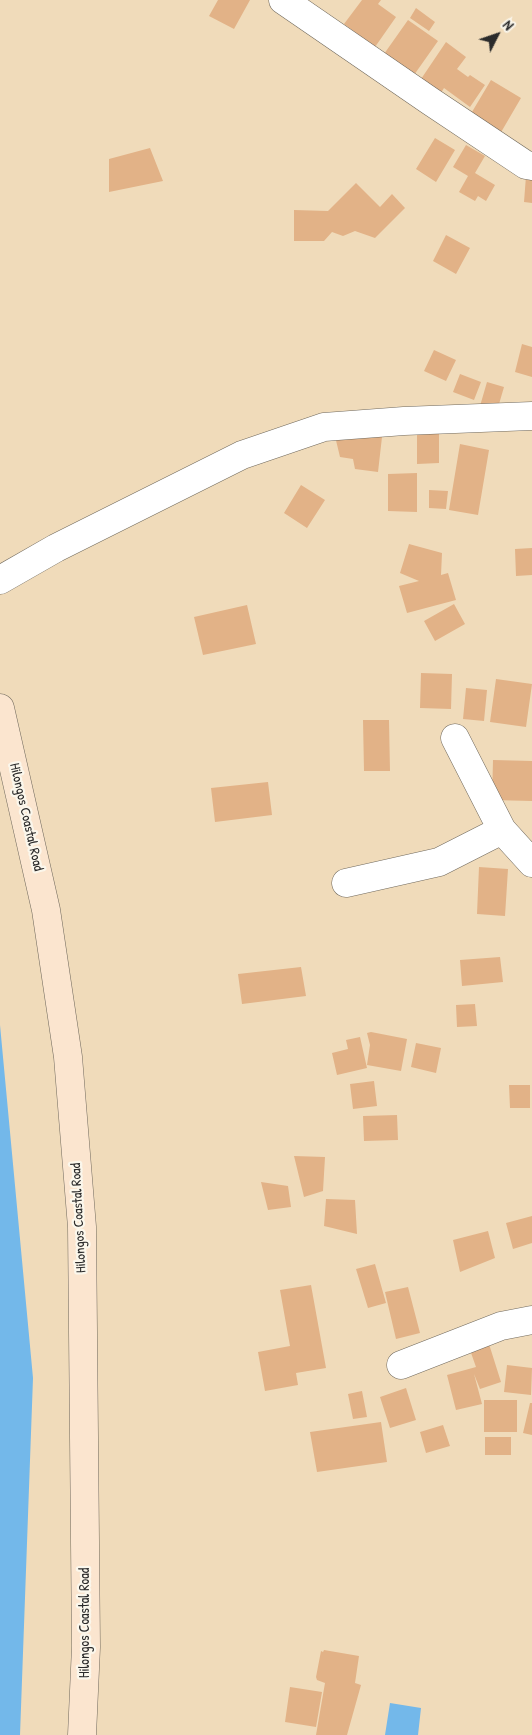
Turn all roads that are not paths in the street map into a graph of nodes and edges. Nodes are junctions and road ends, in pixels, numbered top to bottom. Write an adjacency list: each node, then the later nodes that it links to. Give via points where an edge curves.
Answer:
1 (283, 0): 2 (street, via 430,102)
2 (532, 166)
3 (532, 416): 4 (street, via 324,427 242,455 56,548)
4 (0, 580)
5 (0, 708): 12 (street, Hilongos Coastal Road, via 46,910 68,1057 81,1217 86,1637)
6 (455, 738): 7 (street)
7 (502, 830): 8 (street); 9 (street, via 439,862)
8 (532, 863)
9 (346, 884)
10 (532, 1320): 11 (street, via 502,1326)
11 (400, 1365)
12 (82, 1735)

